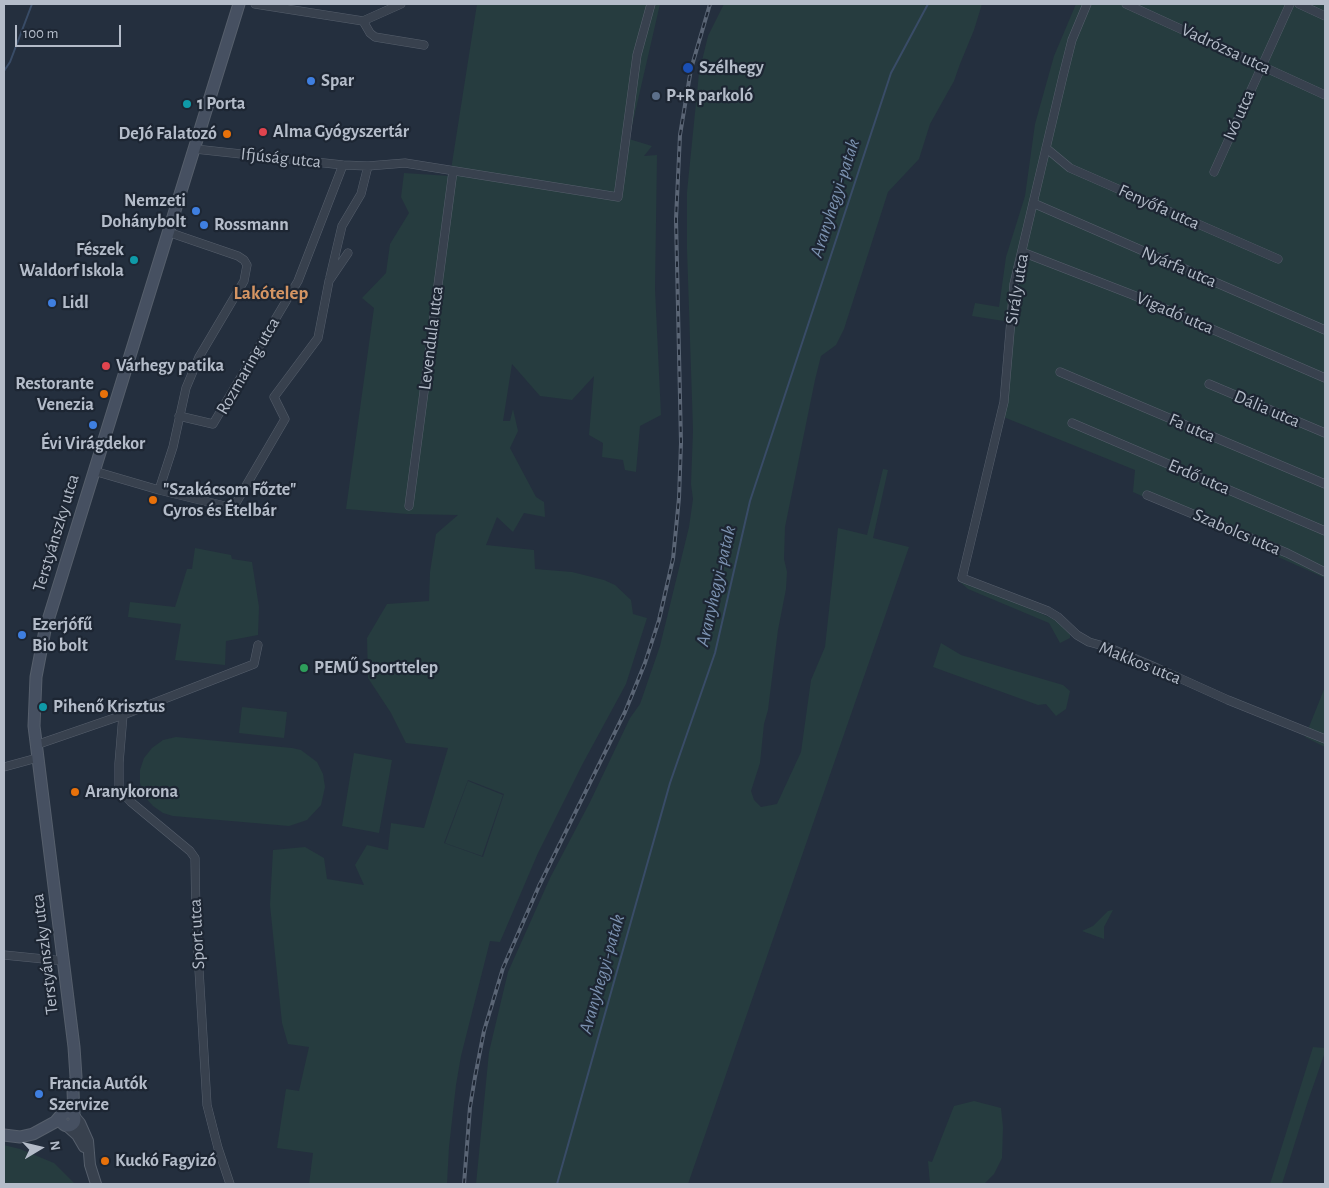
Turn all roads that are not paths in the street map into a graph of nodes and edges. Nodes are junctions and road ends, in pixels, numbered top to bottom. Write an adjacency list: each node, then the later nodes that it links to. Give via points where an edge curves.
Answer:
1 (239, 4): 15 (main road, Terstyánszky utca)
2 (255, 4): 10 (street)
3 (401, 4): 10 (street)
4 (651, 4): 18 (street, Ifjúság utca, via 637,55 618,197)
5 (1088, 4): 14 (street, Sirály utca, via 1072,40)
6 (1126, 4): 12 (street, Vadrózsa utca)
7 (1290, 4): 12 (street, Ivó utca)
8 (1299, 4): 9 (street)
9 (1325, 16)
10 (363, 21): 11 (street, via 375,37)
11 (424, 45)
12 (1262, 66): 13 (street, Vadrózsa utca); 19 (street, Ivó utca)
13 (1325, 95)
14 (1046, 148): 20 (street, Sirály utca); 24 (street, Fenyőfa utca, via 1070,168)
15 (195, 149): 16 (street, Ifjúság utca); 21 (main road, Terstyánszky utca)
16 (343, 165): 17 (street, Ifjúság utca); 30 (street, Rozmaring utca, via 298,281 214,424)
17 (368, 166): 18 (street, Ifjúság utca, via 405,163); 25 (street, via 360,194 342,226)
18 (453, 171): 37 (street, Levendula utca)
19 (1214, 172)
20 (1033, 203): 22 (street, Sirály utca); 26 (street, Nyárfa utca)
21 (168, 232): 30 (street, via 238,256 247,265 244,281 199,357 186,388); 33 (main road, Terstyánszky utca)
22 (1022, 252): 28 (street, Vigadó utca, via 1133,295); 40 (street, Sirály utca, via 1014,284 1004,402)
23 (348, 253): 25 (street)
24 (1278, 259)
25 (328, 281): 35 (street, via 318,338 274,397 285,419 233,508)
26 (1325, 330)
27 (1060, 372): 34 (street, Fa utca)
28 (1325, 378)
29 (1208, 384): 32 (street, Dália utca)
30 (180, 416): 35 (street)
31 (1072, 423): 38 (street, Erdő utca)
32 (1325, 433)
33 (94, 471): 35 (street); 44 (main road, Terstyánszky utca, via 40,650 33,707)
34 (1325, 484)
35 (159, 490)
36 (1147, 495): 39 (street, Szabolcs utca)
37 (409, 506)
38 (1325, 531)
39 (1325, 572)
40 (962, 578): 43 (street, Makkos utca, via 1048,611 1088,642)
41 (258, 645): 42 (street, via 254,664)
42 (123, 715): 44 (street); 52 (street, Sport utca, via 119,789 195,858 208,1105)
43 (1325, 739)
44 (36, 745): 45 (main road, Terstyánszky utca)
45 (37, 758): 46 (street); 48 (main road, Terstyánszky utca)
46 (4, 767)
47 (4, 955): 48 (street)
48 (64, 962): 49 (main road, Terstyánszky utca, via 76,1065)
49 (67, 1118): 50 (main road, via 33,1134); 51 (street, via 80,1124 88,1141)
50 (4, 1135)
51 (96, 1184)
52 (230, 1184)

